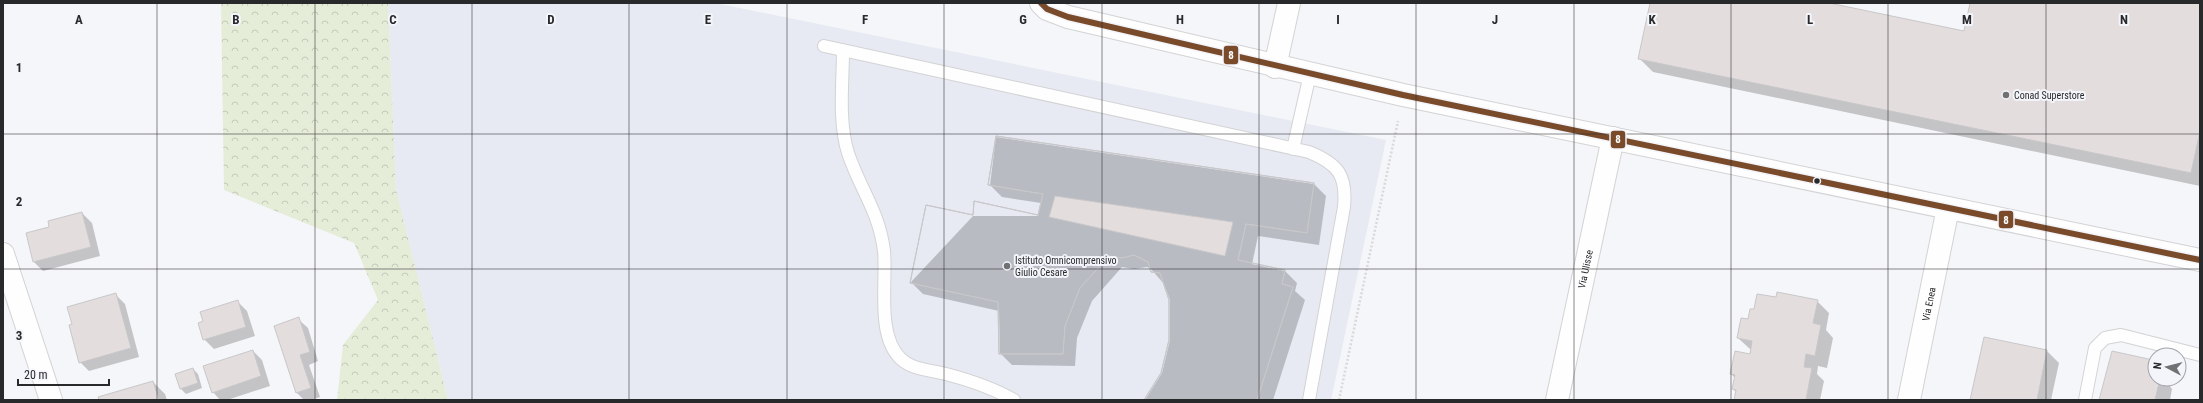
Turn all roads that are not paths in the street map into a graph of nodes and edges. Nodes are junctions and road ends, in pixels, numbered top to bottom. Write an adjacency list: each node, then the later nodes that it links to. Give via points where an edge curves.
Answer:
1 (1041, 3): 5 (street, via 1047,9 1068,17)
2 (1289, 3): 5 (street)
3 (824, 46): 4 (lane)
4 (843, 50): 8 (lane); 14 (lane, via 843,110 847,151 880,228 886,276 885,318 890,343 895,353 911,365 968,381)
5 (1275, 67): 6 (street)
6 (1310, 74): 7 (street); 8 (lane)
7 (1613, 138): 9 (street); 16 (street, Via Ulisse)
8 (1293, 149): 15 (lane, via 1309,152 1333,164 1341,174 1345,196)
9 (1948, 208): 11 (street); 17 (street, Via Enea)
10 (3, 254): 13 (street)
11 (2200, 260)
12 (2200, 355): 18 (lane, via 2121,335 2105,338 2095,348)
13 (51, 400)
14 (1014, 400)
15 (1309, 400)
16 (1557, 400)
17 (1909, 400)
18 (2085, 400)

